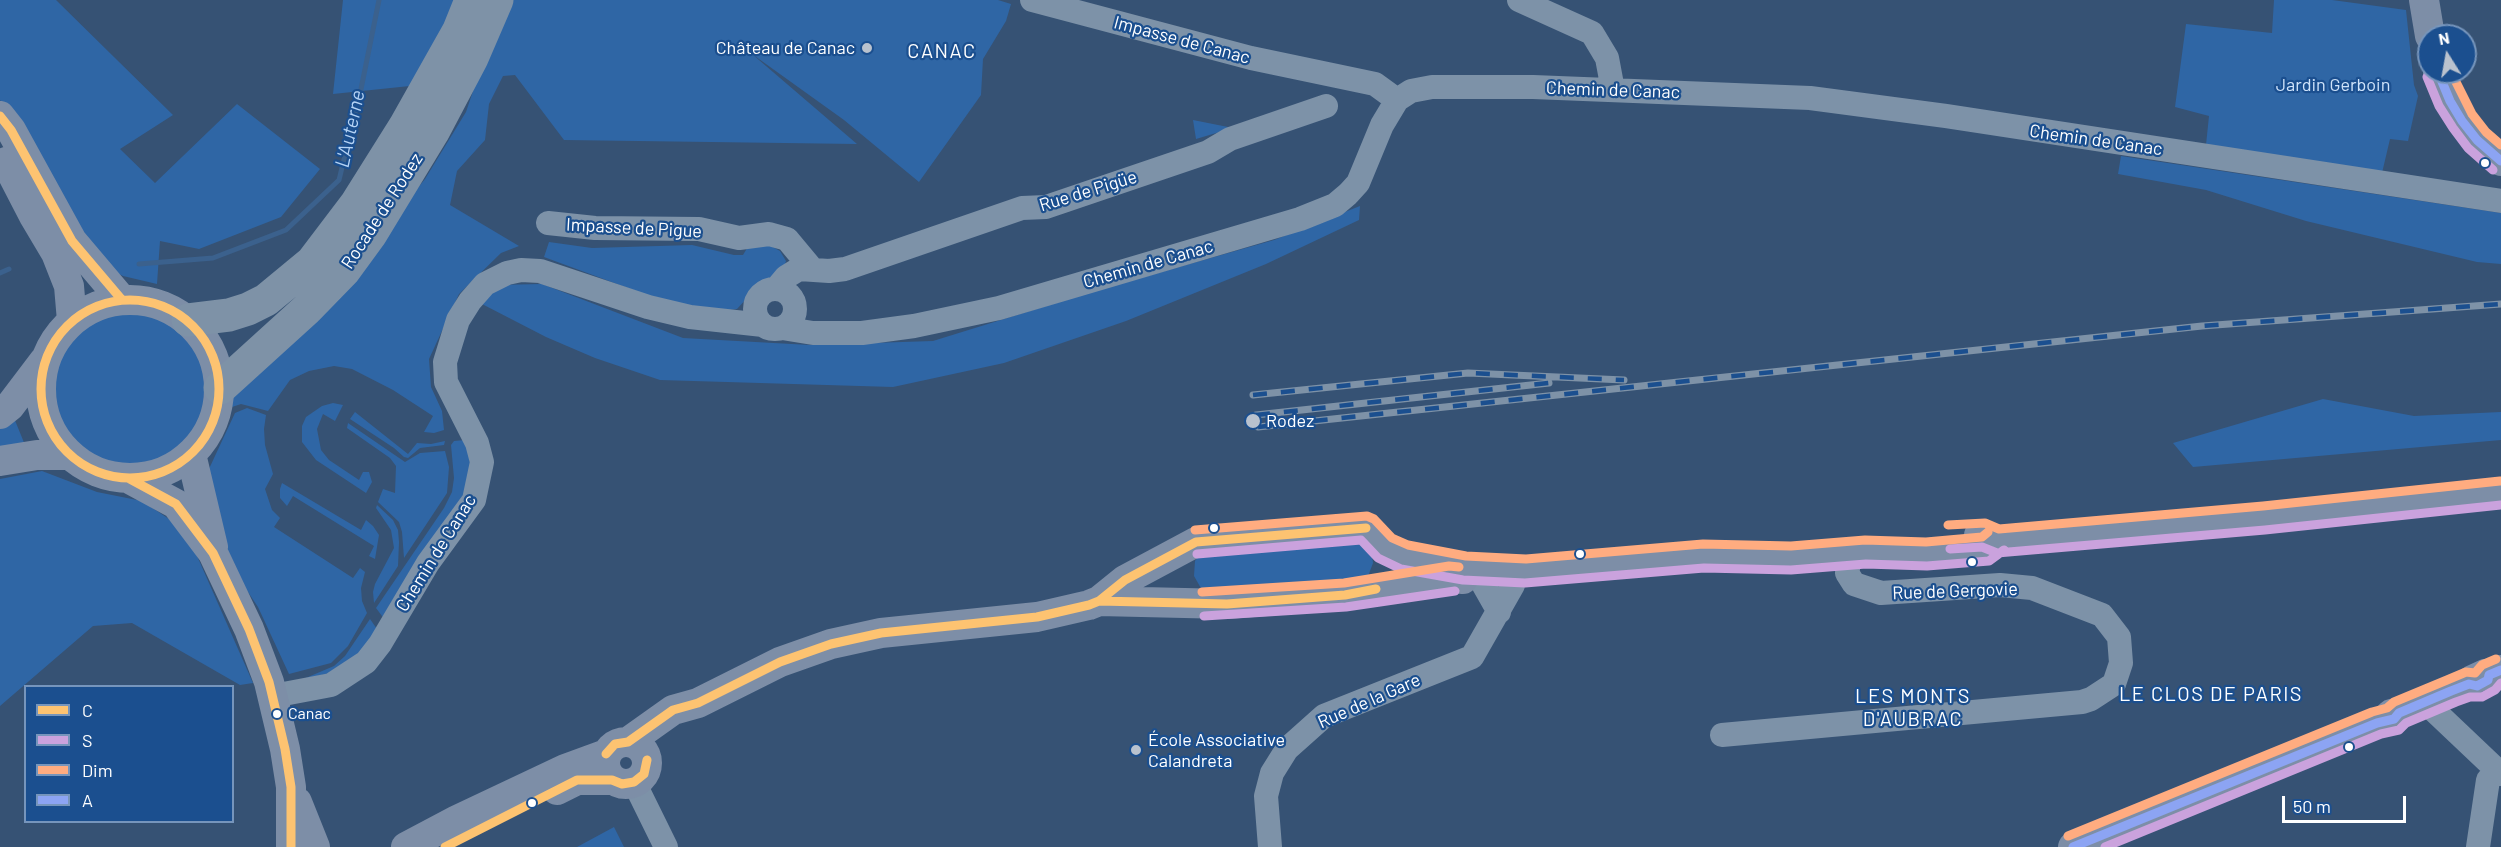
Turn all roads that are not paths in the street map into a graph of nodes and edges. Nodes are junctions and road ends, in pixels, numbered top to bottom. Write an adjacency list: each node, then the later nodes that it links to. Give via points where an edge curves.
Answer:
1 (471, 0): 19 (highway, Rocade de Rodez, via 459,30 401,133 356,204 312,262 266,300 229,315)
2 (497, 0): 22 (highway, Rocade de Rodez, via 433,132 371,234 344,271 308,309)
3 (1032, 0): 7 (street, Impasse de Canac, via 1251,58)
4 (1519, 0): 9 (street, via 1593,33 1607,58)
5 (2424, 0): 6 (main road)
6 (2428, 24)
7 (1332, 75): 10 (street, via 1376,84); 16 (street, Rue de Pigüe, via 1324,86 1326,106 1230,139 1208,152 1046,207 1022,208 845,269)
8 (2443, 84): 13 (main road, via 2476,140)
9 (1613, 90): 10 (street, Chemin de Canac, via 1432,87 1411,91); 14 (street, Chemin de Canac, via 1810,98)
10 (1397, 99): 18 (street, Chemin de Canac, via 1358,183 1335,205 999,308 914,326 862,333 813,333)
11 (0, 116): 17 (main road, via 72,241)
12 (0, 152): 20 (main road, via 56,253 69,286)
13 (2501, 161)
14 (2497, 197)
15 (548, 223): 16 (street, Impasse de Pigue, via 699,229 739,238 769,234 787,239)
16 (812, 268): 18 (street)
17 (122, 300): 19 (main road, via 148,302); 20 (main road, via 96,307)
18 (776, 310): 37 (street, Chemin de Canac, via 730,321 690,318 540,271 507,273 485,284 458,320 445,362 446,382 477,443 482,462 474,500 428,563 366,662 331,685)
19 (188, 320): 22 (main road, via 208,344 217,365)
20 (72, 321): 21 (main road)
21 (46, 359): 23 (main road); 25 (main road, via 41,384 44,411 54,435)
22 (220, 388): 24 (main road, via 213,424)
23 (0, 414)
24 (191, 454): 27 (main road, via 151,476); 29 (main road)
25 (70, 455): 26 (main road); 27 (main road, via 97,471)
26 (0, 461)
27 (128, 478): 29 (main road, via 176,504)
28 (2501, 493): 30 (main road, via 1996,541 1984,535 1933,538)
29 (213, 553): 37 (main road, via 249,629)
30 (1859, 553): 31 (main road); 39 (street, Rue de Gergovie, via 1847,573 1854,584 1881,593 2000,585 2032,588 2102,615 2119,637 2121,663 2114,684 2082,702)
31 (1791, 558): 33 (main road, via 1676,574); 34 (main road, via 1704,556 1526,571 1465,568 1404,557 1385,548 1366,528 1348,529 1196,542 1125,580)
32 (1482, 582): 33 (main road); 34 (main road, via 1450,578 1345,595 1227,604); 35 (street)
33 (1513, 585): 35 (street, Rue de la Gare)
34 (1099, 601): 40 (main road, via 1036,617 881,633 831,644 780,662 698,703 674,710)
35 (1499, 612): 48 (street, Rue de la Gare, via 1472,657 1324,716 1301,734 1272,773 1266,796)
36 (2486, 676): 38 (main road)
37 (273, 696): 42 (main road)
38 (2403, 712): 41 (street); 49 (main road)
39 (1722, 735)
40 (625, 763): 45 (main road, via 565,768); 46 (main road, via 578,780); 47 (street)
41 (2500, 773): 50 (street, via 2488,780)
42 (291, 787): 43 (main road); 44 (main road)
43 (291, 847)
44 (315, 847)
45 (406, 847)
46 (445, 847)
47 (666, 847)
48 (1270, 847)
49 (2073, 847)
50 (2478, 847)

